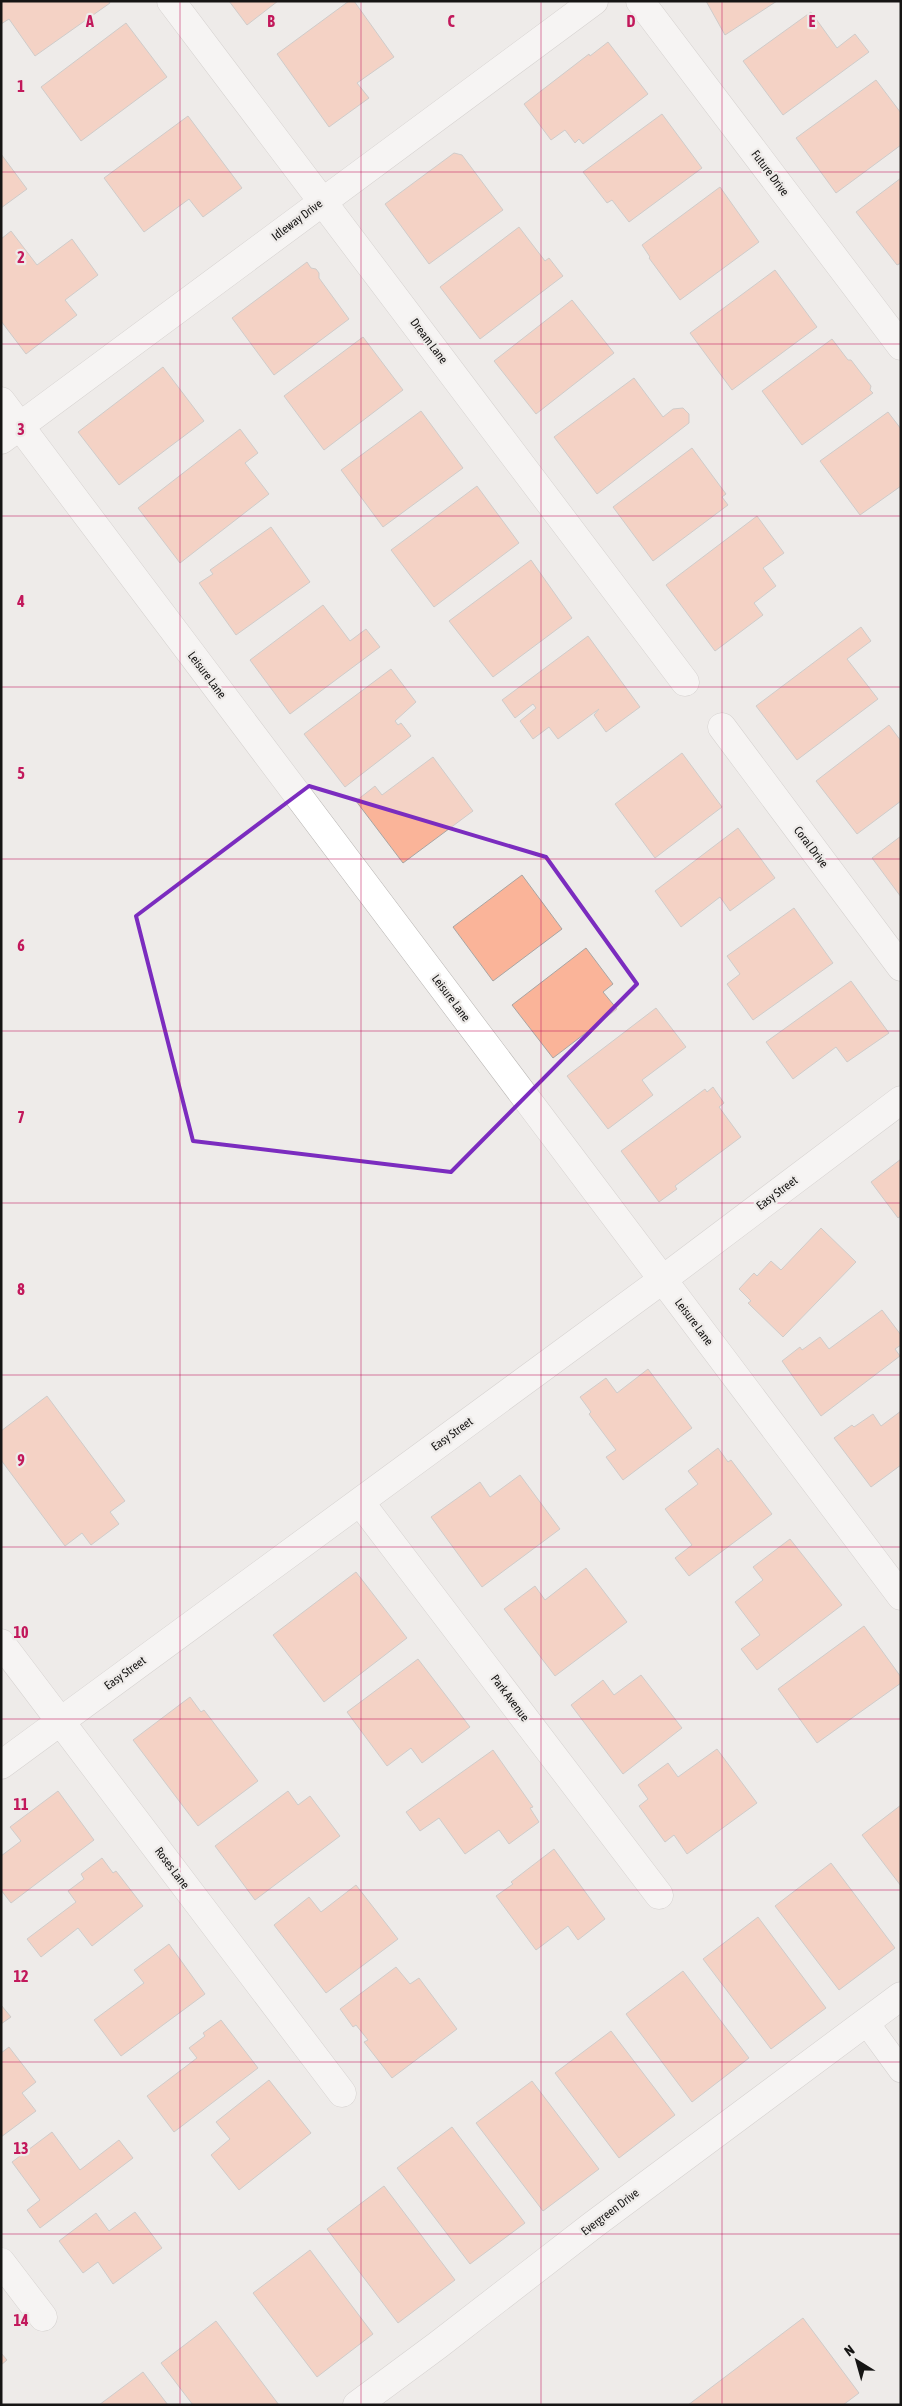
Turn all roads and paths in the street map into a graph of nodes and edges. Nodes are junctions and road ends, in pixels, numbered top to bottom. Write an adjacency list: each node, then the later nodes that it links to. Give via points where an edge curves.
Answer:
1 (172, 1): 4 (street, Dream Lane)
2 (594, 1): 4 (street, Idleway Drive)
3 (640, 1): 5 (street, Future Drive)
4 (323, 201): 7 (street, Idleway Drive); 8 (street, Dream Lane)
5 (901, 346)
6 (1, 401): 7 (street, Leisure Lane)
7 (11, 433): 12 (street, Leisure Lane)
8 (685, 682)
9 (722, 727): 10 (street, Coral Drive)
10 (901, 967)
11 (901, 1100): 12 (street, Easy Street)
12 (662, 1280): 13 (street, Easy Street); 14 (street, Leisure Lane)
13 (360, 1502): 16 (street, Easy Street); 18 (street, Park Avenue)
14 (901, 1596)
15 (1, 1643): 16 (street, Roses Lane)
16 (60, 1721): 17 (street, Easy Street); 22 (street, Roses Lane)
17 (1, 1765)
18 (659, 1895)
19 (901, 1996): 20 (street, Evergreen Drive)
20 (866, 2022): 21 (lane); 25 (street, Evergreen Drive)
21 (901, 2070)
22 (342, 2093)
23 (1, 2262): 24 (street)
24 (43, 2317)
25 (357, 2405)

